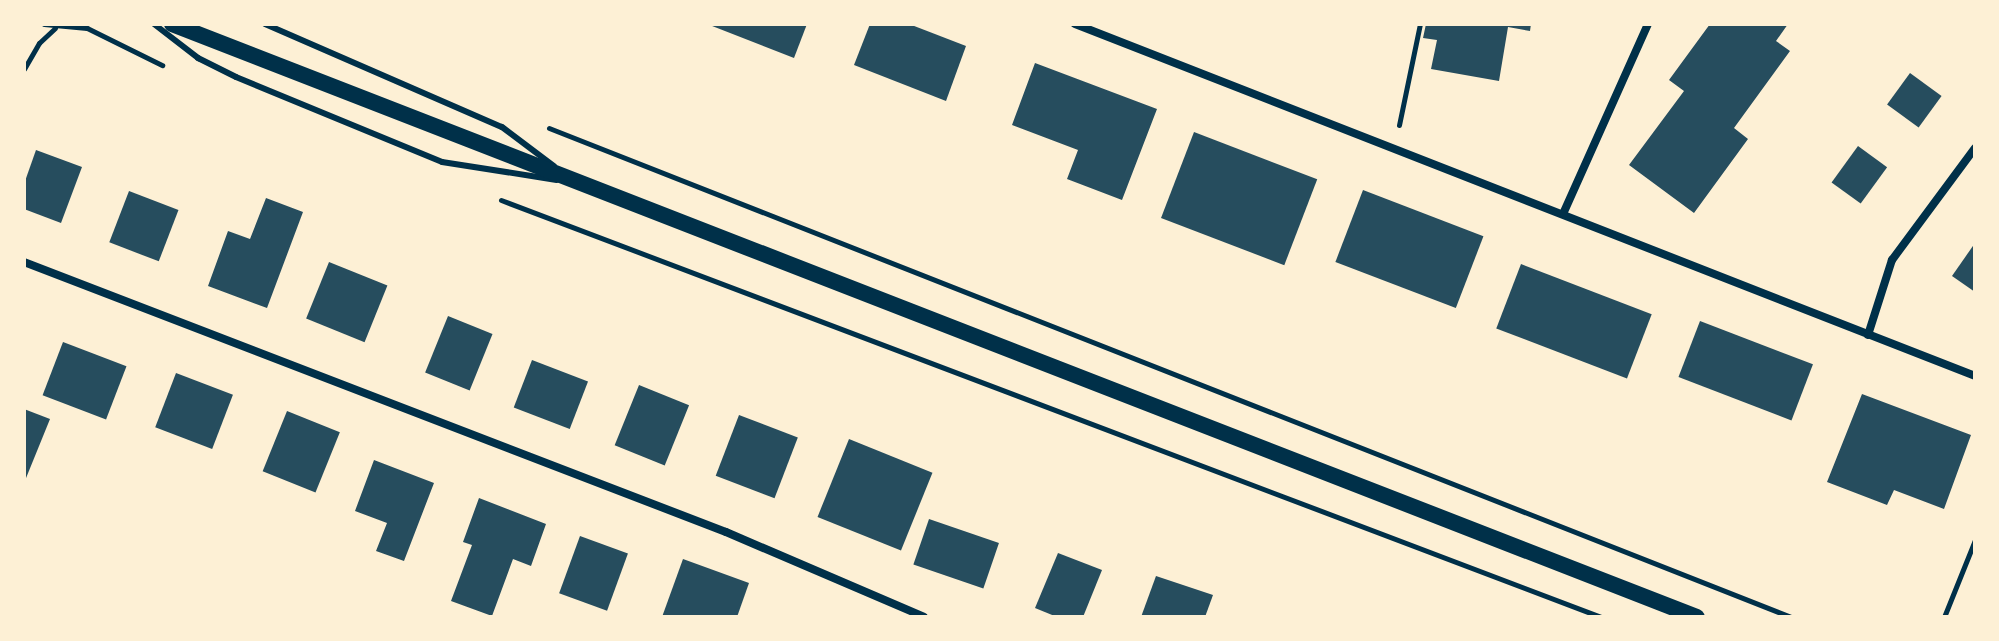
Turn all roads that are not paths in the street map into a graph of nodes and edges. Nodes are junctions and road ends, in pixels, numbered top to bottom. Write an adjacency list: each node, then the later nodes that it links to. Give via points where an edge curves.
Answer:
1 (154, 24): 7 (lane, via 198,58 236,77 442,162)
2 (172, 24): 7 (main road)
3 (265, 24): 7 (lane, via 502,127)
4 (1075, 24): 8 (street)
5 (1648, 24): 8 (street)
6 (1975, 148): 10 (street, via 1892,260)
7 (576, 182): 13 (main road)
8 (1563, 214): 10 (street)
9 (24, 262): 12 (street, via 726,532)
10 (1868, 335): 11 (street)
11 (1975, 376)
12 (924, 617)
13 (1697, 617)

